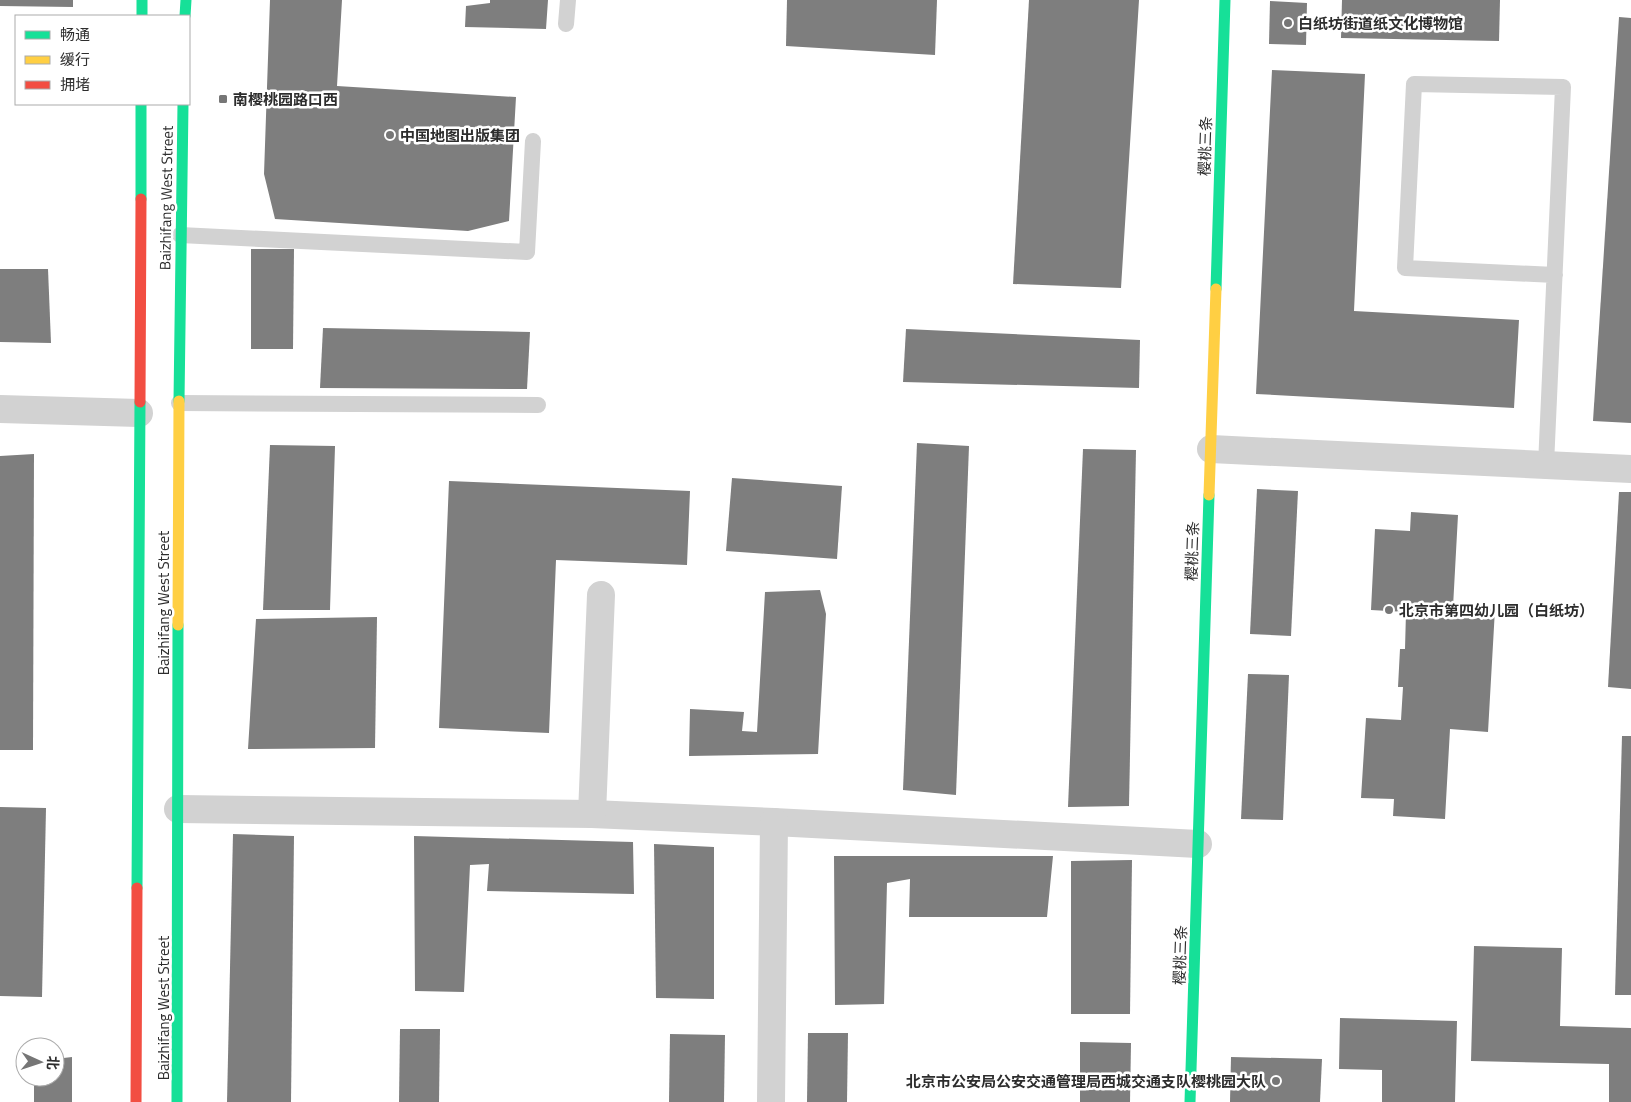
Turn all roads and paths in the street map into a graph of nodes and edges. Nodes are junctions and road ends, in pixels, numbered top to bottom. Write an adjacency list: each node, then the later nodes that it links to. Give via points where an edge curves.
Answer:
1 (142, 0): 5 (main road)
2 (186, 0): 6 (main road)
3 (568, 0): 7 (lane)
4 (1224, 0): 17 (main road, 樱桃三条)
5 (142, 15)
6 (186, 15)
7 (566, 24)
8 (141, 105): 16 (main road, Baizhifang West Street)
9 (184, 105): 11 (main road, Baizhifang West Street)
10 (533, 140): 11 (lane, via 527,252)
11 (180, 235): 13 (main road, Baizhifang West Street)
12 (1555, 275): 12 (lane, via 1563,88 1414,84 1405,268); 18 (lane)
13 (178, 403): 14 (lane); 21 (main road, Baizhifang West Street)
14 (538, 405)
15 (0, 409): 16 (street)
16 (139, 413): 25 (main road, Baizhifang West Street)
17 (1210, 449): 18 (street); 24 (main road, 樱桃三条)
18 (1546, 465): 19 (street)
19 (1631, 469)
20 (601, 595): 22 (street)
21 (178, 809): 22 (street); 26 (main road, Baizhifang West Street)
22 (592, 814): 23 (street)
23 (774, 822): 24 (street); 27 (street)
24 (1198, 844): 28 (main road, 樱桃三条)
25 (136, 1102)
26 (177, 1102)
27 (772, 1102)
28 (1190, 1102)

